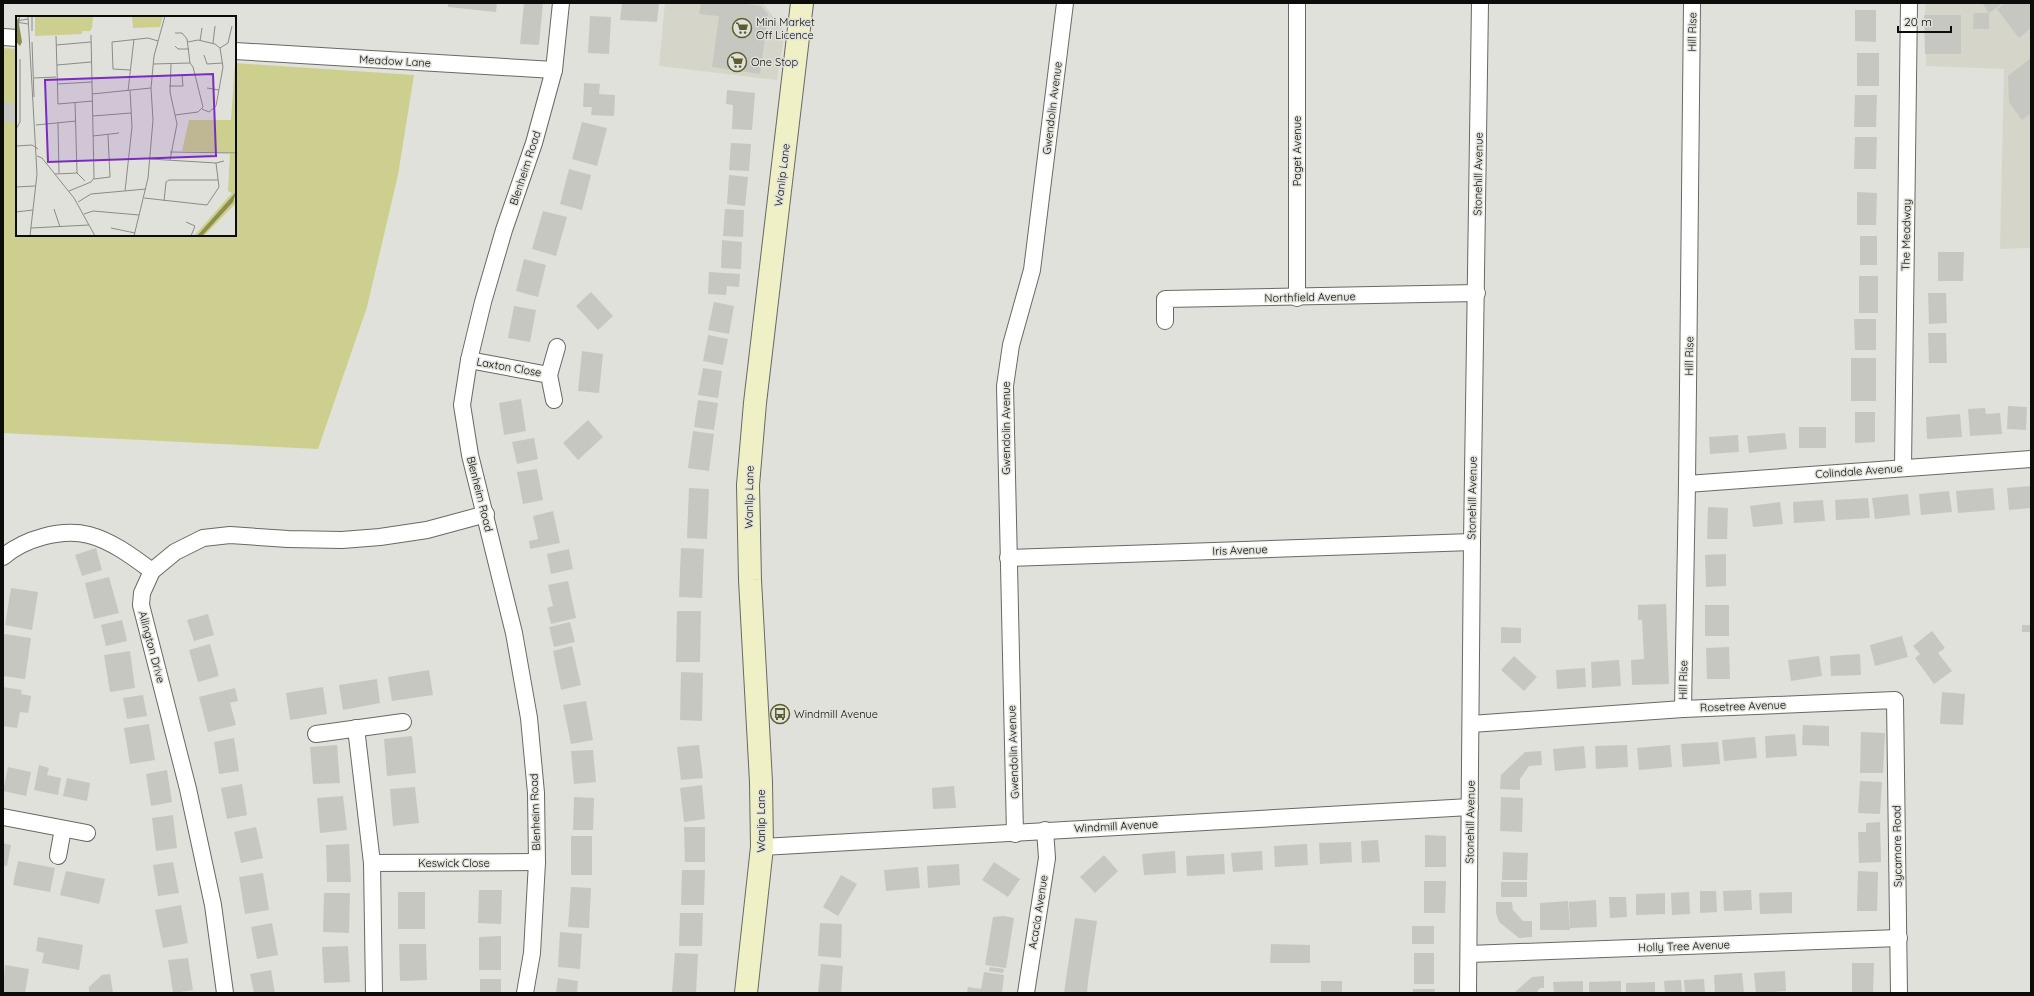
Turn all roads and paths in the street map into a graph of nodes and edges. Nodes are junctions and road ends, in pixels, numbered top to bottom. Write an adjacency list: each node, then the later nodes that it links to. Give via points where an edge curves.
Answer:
1 (561, 3): 11 (street, Blenheim Road)
2 (802, 3): 39 (street, Wanlip Lane, via 755,403 748,485)
3 (1065, 3): 25 (street, Gwendolin Avenue, via 1032,270 1011,345 1005,386)
4 (1297, 3): 13 (street, Paget Avenue)
5 (1480, 3): 12 (street, Stonehill Avenue)
6 (1692, 3): 21 (street, Hill Rise)
7 (1909, 3): 20 (street, The Meadway)
8 (3, 37): 9 (street)
9 (16, 38)
10 (236, 51): 11 (street, Meadow Lane)
11 (554, 70): 16 (street, Blenheim Road, via 534,143 504,230)
12 (1476, 293): 13 (street, Northfield Avenue); 23 (street, Stonehill Avenue)
13 (1297, 298): 14 (street, Northfield Avenue, via 1165,299)
14 (1165, 321)
15 (557, 347): 17 (street, Laxton Close)
16 (469, 360): 17 (street, Laxton Close); 22 (street, Blenheim Road, via 462,405 470,455)
17 (549, 375): 18 (street, Laxton Close)
18 (554, 400)
19 (2031, 459): 20 (street, Colindale Avenue)
20 (1903, 467): 21 (street, Colindale Avenue)
21 (1687, 484): 28 (street, Hill Rise)
22 (486, 514): 26 (street, Allington Drive, via 427,530 380,537 342,540 230,535 203,538 175,552); 41 (street, Blenheim Road, via 514,633 529,718 536,793)
23 (1472, 542): 25 (street, Iris Avenue); 30 (street, Stonehill Avenue)
24 (3, 557): 26 (street, via 13,549 38,539 63,533 89,535 117,547)
25 (1008, 558): 38 (street, Gwendolin Avenue)
26 (152, 572): 45 (street, Allington Drive, via 142,593 141,605 188,789 213,905)
27 (1895, 700): 28 (street, Rosetree Avenue); 43 (street, Sycamore Road)
28 (1683, 709): 30 (street, Rosetree Avenue)
29 (402, 722): 31 (street)
30 (1471, 724): 33 (street, Stonehill Avenue)
31 (356, 728): 32 (street); 42 (street)
32 (316, 734)
33 (1470, 806): 36 (street, Windmill Avenue); 44 (street, Stonehill Avenue)
34 (3, 817): 35 (street)
35 (63, 829): 37 (street); 40 (street)
36 (1045, 830): 38 (street, Windmill Avenue); 49 (street, Acacia Avenue, via 1047,858)
37 (87, 833)
38 (1015, 834): 39 (street, Windmill Avenue)
39 (762, 847): 48 (street, Wanlip Lane)
40 (58, 856)
41 (537, 862): 42 (street, Keswick Close); 47 (street, Blenheim Road, via 532,953)
42 (372, 863): 46 (street)
43 (1899, 938): 44 (street, Holly Tree Avenue); 51 (street, Sycamore Road)
44 (1469, 954): 50 (street, Stonehill Avenue)
45 (225, 993)
46 (374, 993)
47 (525, 993)
48 (746, 993)
49 (1026, 993)
50 (1468, 993)
51 (1899, 993)

